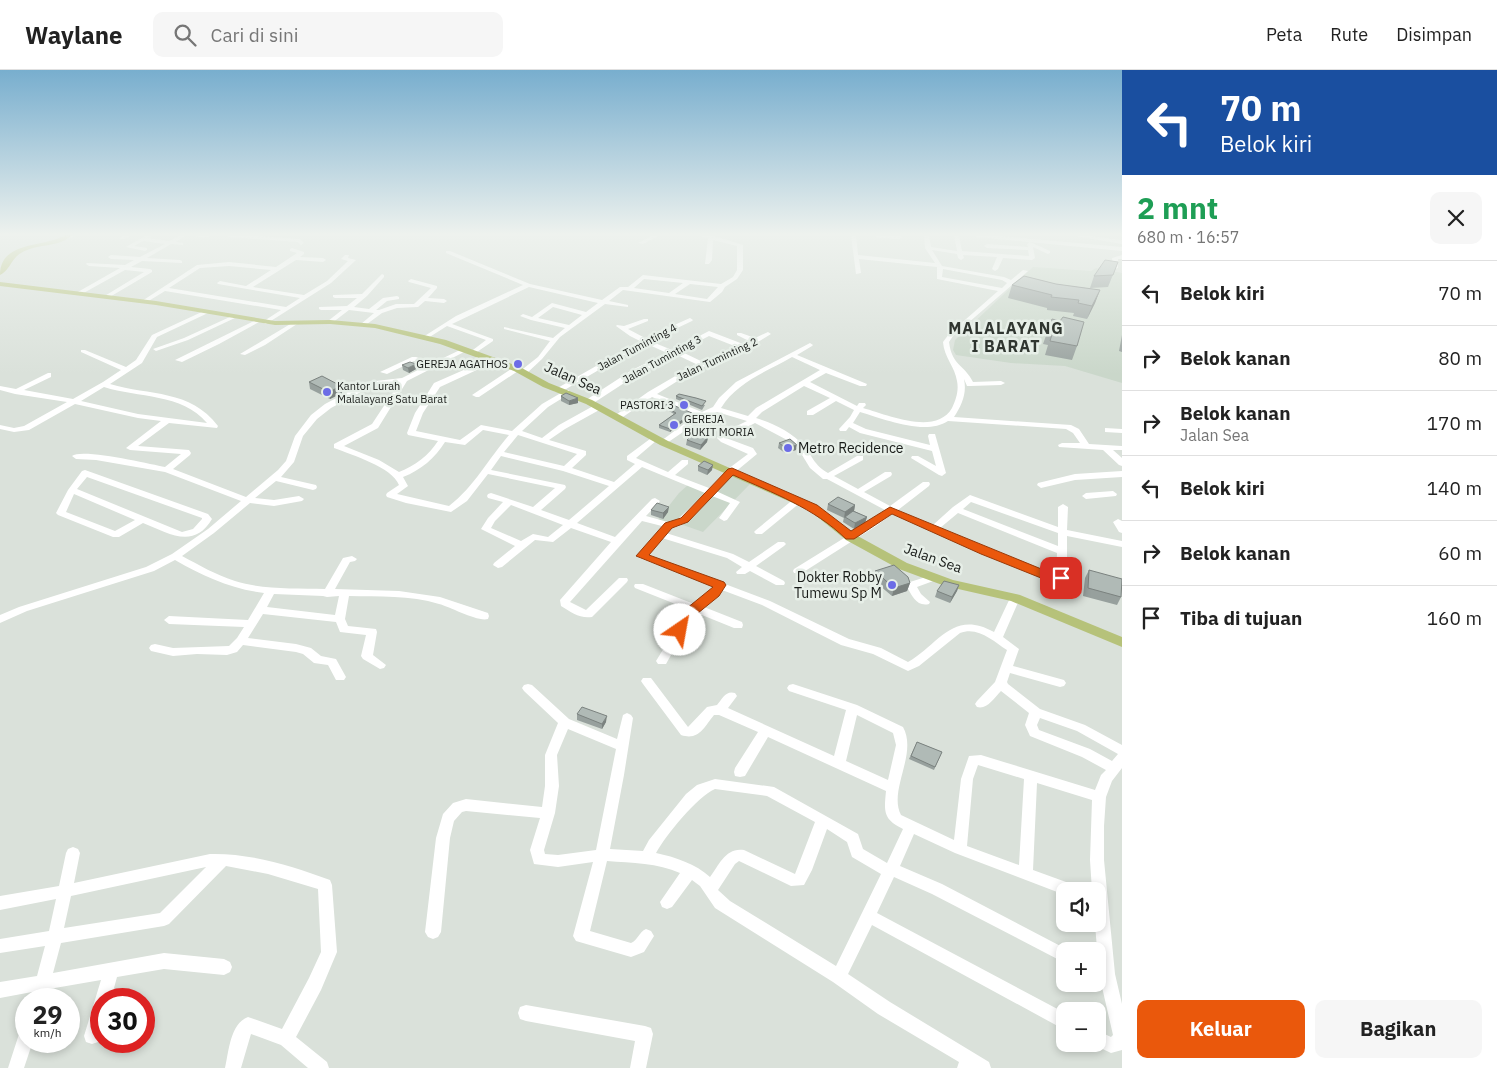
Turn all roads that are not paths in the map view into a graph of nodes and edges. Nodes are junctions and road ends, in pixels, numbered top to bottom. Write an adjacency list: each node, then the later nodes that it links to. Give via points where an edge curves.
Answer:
1 (100, 282): 24 (street)
2 (131, 282): 26 (street)
3 (174, 282): 21 (street)
4 (257, 282): 20 (street)
5 (329, 282): 29 (street)
6 (377, 282): 28 (street)
7 (414, 282): 31 (street, via 435,286)
8 (520, 282): 18 (street)
9 (637, 282): 22 (street)
10 (686, 282): 11 (street)
11 (689, 282): 19 (street); 25 (street)
12 (729, 282): 19 (street)
13 (958, 282): 23 (street)
14 (1008, 282): 16 (street)
15 (220, 283): 20 (street)
16 (1011, 283): 23 (street)
17 (0, 284): 24 (main road, Jalan Sea)
18 (528, 285): 34 (street); 51 (street)
19 (721, 286): 25 (street, via 720,291 708,300)
20 (247, 288): 29 (street)
21 (164, 289): 32 (street); 38 (street)
22 (629, 289): 25 (street); 34 (street, via 622,288)
23 (1003, 290): 73 (street, via 948,339 946,345)
24 (78, 294): 26 (main road, Jalan Sea)
25 (670, 295)
26 (106, 296): 32 (main road, Jalan Sea)
27 (335, 296): 28 (street)
28 (363, 296): 37 (street)
29 (305, 297): 38 (street)
30 (397, 298): 39 (street, via 385,299)
31 (424, 299): 33 (street); 41 (street, via 414,307 396,306)
32 (145, 301): 40 (main road, Jalan Sea)
33 (444, 301)
34 (604, 302): 35 (street); 42 (street)
35 (626, 306)
36 (320, 308): 37 (street)
37 (347, 308): 39 (street); 49 (street)
38 (287, 309): 48 (street)
39 (371, 310): 41 (street)
40 (206, 312): 44 (main road, Jalan Sea); 74 (street, via 154,336 142,358)
41 (380, 312): 52 (street)
42 (586, 314): 45 (street, via 552,305); 54 (street)
43 (523, 316): 45 (street)
44 (234, 317): 48 (main road, Jalan Sea); 63 (street)
45 (533, 319): 54 (street)
46 (646, 320): 59 (street, via 621,327)
47 (690, 320): 59 (street, Jalan Tuminting 4)
48 (262, 321): 50 (main road, Jalan Sea); 69 (street)
49 (330, 322): 50 (main road, Jalan Sea); 52 (main road, Jalan Sea)
50 (294, 324): 67 (street)
51 (448, 324): 57 (street); 65 (street, via 491,340)
52 (363, 325): 57 (main road, Jalan Sea)
53 (506, 328): 58 (street)
54 (568, 329): 58 (street)
55 (739, 334): 60 (street)
56 (768, 334): 60 (street, Jalan Tuminting 2)
57 (426, 337): 65 (main road, Jalan Sea)
58 (555, 340): 75 (street, via 540,358)
59 (646, 340): 66 (street); 85 (street, Jalan Tuminting 4)
60 (756, 340): 62 (street, Jalan Tuminting 2)
61 (810, 345): 68 (street)
62 (744, 347): 66 (street, Jalan Tuminting 3, via 710,333); 72 (street, Jalan Tuminting 2)
63 (156, 349)
64 (83, 350): 74 (street)
65 (468, 352): 70 (main road, Jalan Sea); 71 (street)
66 (673, 352): 72 (street); 91 (street, Jalan Tuminting 3)
67 (243, 354)
68 (792, 355): 76 (street); 93 (street, via 738,384)
69 (179, 360)
70 (491, 360): 75 (main road, Jalan Sea); 106 (street, via 437,385 424,402 410,433)
71 (432, 364): 77 (street, via 414,358); 79 (street)
72 (703, 365): 88 (street, Jalan Tuminting 2)
73 (954, 366): 81 (street, via 965,373 970,384); 98 (street, via 961,389 957,408)
74 (127, 370): 82 (street)
75 (520, 370): 85 (main road, Jalan Sea); 87 (street)
76 (825, 370): 80 (street); 83 (street)
77 (384, 372)
78 (48, 375): 86 (street)
79 (404, 380): 132 (street, via 376,426 337,446 379,463); 135 (street, via 364,386 319,412 299,436 290,462)
80 (805, 383): 89 (street); 99 (street, via 766,406)
81 (1001, 383)
82 (104, 384): 90 (street); 97 (street, via 178,399 197,409 214,426)
83 (862, 384)
84 (0, 388): 86 (street)
85 (562, 391): 91 (main road, Jalan Sea); 103 (street, Jalan Tuminting 4)
86 (15, 392): 90 (street)
87 (476, 394)
88 (650, 394): 95 (street); 96 (street, Jalan Tuminting 2)
89 (835, 398): 92 (street); 94 (street)
90 (72, 401): 97 (street); 100 (street, via 22,429)
91 (593, 404): 96 (main road, Jalan Sea); 107 (street, Jalan Tuminting 3)
92 (860, 407): 98 (street, via 924,424 939,424); 114 (street, via 846,426)
93 (716, 409): 95 (street); 99 (street)
94 (810, 413)
95 (702, 415): 109 (street)
96 (617, 417): 105 (main road, Jalan Sea)
97 (169, 419): 124 (street, via 130,448 187,452)
98 (949, 419): 111 (street, via 1068,427 1076,431)
99 (752, 420): 127 (street, via 722,437 753,452); 134 (street, via 791,440 810,465)
100 (0, 427)
101 (1108, 430): 102 (street)
102 (1122, 431)
103 (515, 433): 107 (street); 108 (street, via 481,428); 116 (street, Jalan Tuminting 4)
104 (932, 436): 114 (street)
105 (654, 438): 109 (main road, Jalan Sea); 123 (street, via 630,458)
106 (442, 441): 108 (street); 132 (street, via 428,458 409,472)
107 (544, 441): 125 (street, via 583,453)
108 (462, 443): 115 (street)
109 (664, 443): 127 (main road, Jalan Sea)
110 (1062, 446): 111 (street)
111 (1087, 447): 112 (street)
112 (1106, 448): 113 (street); 122 (street)
113 (1122, 448)
114 (935, 450): 120 (street, via 942,473)
115 (457, 452)
116 (500, 453): 125 (street); 126 (street, Jalan Tuminting 4)
117 (76, 456): 118 (street)
118 (96, 457): 124 (street); 128 (street)
119 (860, 458): 134 (street)
120 (914, 458)
121 (685, 462): 133 (street)
122 (1122, 463)
123 (641, 464): 133 (street); 137 (street)
124 (168, 470): 148 (street)
125 (566, 470): 129 (street)
126 (486, 471): 132 (street, Jalan Tuminting 4, via 451,509 390,495 405,484); 140 (street)
127 (732, 471): 142 (street); 149 (main road, Jalan Sea)
128 (85, 472): 141 (street); 163 (street, via 205,516)
129 (576, 473): 137 (street); 140 (street)
130 (888, 474): 143 (street)
131 (1122, 474): 138 (street, via 1075,477)
132 (397, 476)
133 (669, 476): 142 (street)
134 (826, 477): 143 (street)
135 (275, 478): 139 (street); 148 (street)
136 (926, 484): 156 (street)
137 (614, 485): 160 (street)
138 (1041, 485)
139 (313, 487)
140 (562, 489): 155 (street)
141 (72, 490): 159 (street); 159 (street, via 61,513 101,531 118,535)
142 (712, 492): 158 (street, via 736,502); 161 (street, via 680,523)
143 (857, 493): 156 (street)
144 (1118, 494): 146 (street); 152 (street)
145 (491, 496): 150 (street)
146 (1086, 496)
147 (299, 499): 148 (street, via 274,503)
148 (248, 500): 163 (street)
149 (798, 500): 164 (street); 167 (main road, Jalan Sea, via 824,514)
150 (509, 501): 155 (street); 171 (street, via 486,529)
151 (655, 501): 157 (street)
152 (1100, 501)
153 (1062, 507): 165 (street)
154 (956, 509): 162 (street); 165 (street, via 970,498); 172 (street)
155 (535, 510): 160 (street)
156 (890, 510): 162 (street); 167 (street)
157 (639, 517): 161 (street); 168 (street)
158 (724, 518)
159 (143, 519): 163 (street, via 180,535)
160 (570, 524): 168 (street); 171 (street, via 550,540 535,537)
161 (668, 525): 166 (street)
162 (934, 529): 172 (street, via 1055,579 1061,578)
163 (204, 531): 173 (street)
164 (759, 532)
165 (1063, 532): 170 (street); 172 (street)
166 (660, 534): 176 (street, via 730,556); 183 (street, via 643,558)
167 (850, 536): 177 (street); 179 (main road, Jalan Sea, via 903,566)
168 (617, 540): 180 (street, via 565,600 565,604 588,614)
169 (781, 544): 176 (street)
170 (1122, 544)
171 (522, 545): 175 (street)
172 (1062, 551)
173 (175, 556): 185 (street, via 222,582); 194 (street, via 150,569 23,609)
174 (352, 559): 186 (street, via 345,562)
175 (498, 565)
176 (745, 569): 181 (street)
177 (798, 571)
178 (898, 574): 182 (street)
179 (932, 578): 182 (street); 188 (main road, Jalan Sea)
180 (623, 580)
181 (780, 583)
182 (914, 584): 189 (street, via 913,591)
183 (720, 585): 190 (street); 198 (street, via 766,602 845,642 877,651 908,667 966,626)
184 (639, 586): 190 (street)
185 (271, 591): 186 (street); 191 (street)
186 (327, 594): 187 (street)
187 (344, 594): 192 (street, via 389,593 440,600); 193 (street)
188 (1015, 598): 198 (street); 200 (main road, Jalan Sea)
189 (926, 602)
190 (696, 609): 197 (street); 202 (street, via 681,620 680,630)
191 (260, 610): 193 (street); 196 (street)
192 (484, 616)
193 (340, 619): 203 (street, via 345,630 372,632 367,656)
194 (0, 620)
195 (169, 620): 196 (street)
196 (251, 624): 199 (street)
197 (738, 625)
198 (997, 638): 204 (street, via 1013,649)
199 (241, 641): 201 (street, via 227,651 173,652); 205 (street, via 307,651 318,660 334,663)
200 (1122, 642)
201 (155, 648)
202 (662, 661)
203 (380, 664)
204 (1007, 668): 207 (street); 208 (street)
205 (340, 677)
206 (647, 681): 214 (street, via 685,732 695,731 711,710)
207 (1060, 683)
208 (1001, 684): 212 (street); 215 (street)
209 (528, 688): 217 (street)
210 (793, 688): 213 (street)
211 (731, 696): 214 (street)
212 (981, 704)
213 (853, 708): 221 (street); 225 (street, via 895,727 901,734 900,760)
214 (720, 710): 218 (street)
215 (1036, 712): 220 (street, via 1081,728); 222 (street, via 1032,724 1034,733)
216 (627, 718): 219 (street)
217 (565, 722): 219 (street); 227 (street, via 551,755 552,786)
218 (766, 731): 221 (street); 223 (street)
219 (623, 748): 232 (street)
220 (1122, 751)
221 (838, 763): 225 (street)
222 (1118, 763): 226 (street)
223 (740, 772)
224 (1031, 777): 226 (street); 230 (street, via 981,760 970,761); 237 (street)
225 (893, 788): 229 (street, via 893,815)
226 (1099, 797): 238 (street)
227 (548, 813): 232 (street, via 537,850 539,860 558,861); 245 (street, via 498,807 458,807 448,818 443,838)
228 (823, 820): 233 (street, via 769,791 715,784 691,798); 235 (street, via 853,838 860,856); 240 (street, via 799,880 791,880 737,855)
229 (911, 827): 230 (street); 235 (street)
230 (960, 849): 237 (street)
231 (73, 853): 241 (street)
232 (602, 855): 233 (street); 246 (street, via 581,936 631,950 639,947)
233 (647, 857): 236 (street)
234 (224, 859): 241 (street); 247 (street, via 164,919); 260 (street, via 325,885 327,890 329,952)
235 (891, 870): 244 (street); 249 (street, via 936,889)
236 (690, 871): 240 (street); 242 (street)
237 (1026, 875): 239 (street)
238 (1098, 882)
239 (1056, 885)
240 (712, 887): 252 (street, via 715,900)
241 (65, 891): 243 (street); 247 (street)
242 (667, 902)
243 (0, 903)
244 (869, 916): 252 (street); 259 (street)
245 (433, 932)
246 (646, 936)
247 (55, 937): 248 (street); 253 (street)
248 (0, 946)
249 (1056, 951)
250 (224, 967): 251 (street, via 170,961)
251 (111, 971): 253 (street); 256 (street)
252 (839, 977): 263 (street)
253 (43, 983): 255 (street); 257 (street)
254 (1106, 985): 261 (street, via 1122,1035 1114,1045)
255 (41, 988)
256 (106, 988)
257 (0, 990)
258 (526, 1013): 267 (street, via 645,1034)
259 (1056, 1017)
260 (286, 1039): 265 (street, via 248,1025 242,1032); 266 (street)
261 (1106, 1042)
262 (21, 1053): 264 (street)
263 (972, 1065)
264 (16, 1068)
265 (233, 1068)
266 (321, 1068)
267 (638, 1068)

